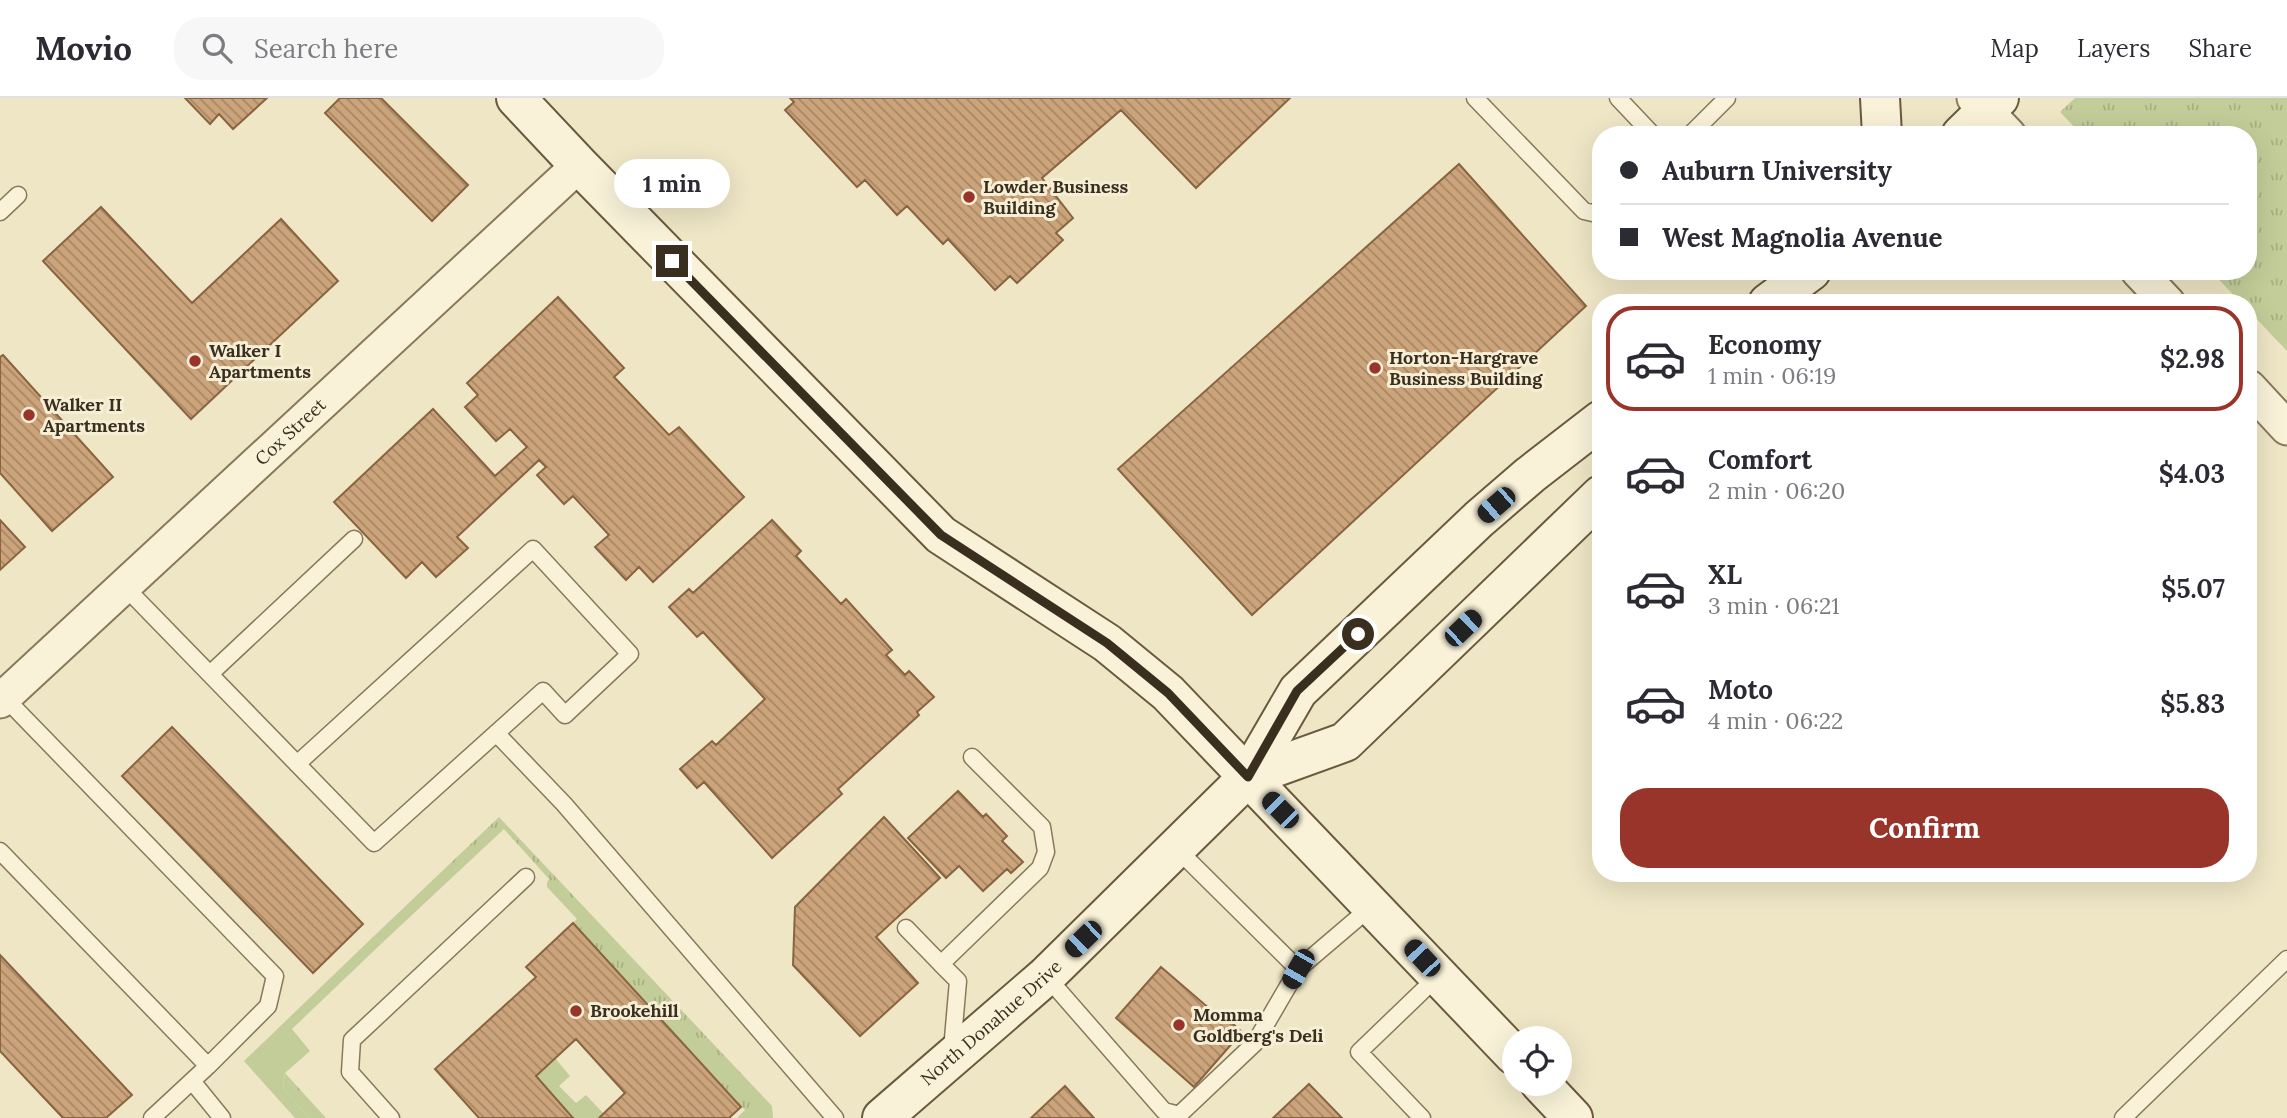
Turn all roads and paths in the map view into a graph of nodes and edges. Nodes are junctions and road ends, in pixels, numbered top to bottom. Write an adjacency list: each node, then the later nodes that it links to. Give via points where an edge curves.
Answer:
1 (516, 98): 9 (street)
2 (1475, 98): 12 (lane, via 1584,211)
3 (1618, 98): 6 (lane)
4 (1727, 98): 7 (lane)
5 (1880, 98): 8 (street)
6 (1644, 126)
7 (1699, 126)
8 (1882, 126)
9 (579, 165): 22 (street, Cox Street); 28 (street, via 941,535 1107,643 1168,693)
10 (18, 195): 11 (lane)
11 (0, 212)
12 (1592, 213)
13 (2146, 280): 16 (street)
14 (1799, 284): 15 (street)
15 (1783, 294)
16 (2160, 294)
17 (2257, 396): 19 (street)
18 (1592, 427): 28 (street, via 1479,519 1297,691)
19 (2287, 428)
20 (1592, 504): 28 (street, via 1345,742)
21 (354, 539): 23 (lane)
22 (124, 586): 23 (lane); 24 (street, Cox Street)
23 (210, 674): 27 (lane)
24 (2, 699): 41 (lane, via 275,976 268,1006)
25 (496, 733): 27 (lane, via 374,844); 27 (lane, via 543,691 565,715 630,654 533,549); 47 (lane, via 564,804)
26 (972, 757): 35 (lane, via 1042,827 1046,852 1040,868)
27 (297, 764)
28 (1248, 777): 29 (street, North Donahue Drive); 32 (street)
29 (1177, 848): 36 (lane); 37 (street, North Donahue Drive)
30 (0, 850): 41 (lane)
31 (526, 877): 46 (lane, via 352,1040 350,1072)
32 (1372, 906): 36 (lane); 38 (street)
33 (906, 928): 35 (lane)
34 (2287, 959): 51 (lane)
35 (941, 964): 40 (lane, via 958,981)
36 (1298, 969): 37 (lane, via 1255,1043 1179,1115 1164,1111)
37 (1046, 976): 40 (street, North Donahue Drive)
38 (1439, 976): 39 (street); 49 (lane, via 1359,1052)
39 (1502, 1042)
40 (951, 1059): 48 (street, North Donahue Drive)
41 (208, 1066): 42 (lane)
42 (192, 1081): 44 (lane); 45 (lane)
43 (1552, 1096): 50 (street)
44 (152, 1118)
45 (222, 1118)
46 (391, 1118)
47 (835, 1118)
48 (882, 1118)
49 (1422, 1118)
50 (1573, 1118)
51 (2123, 1118)

